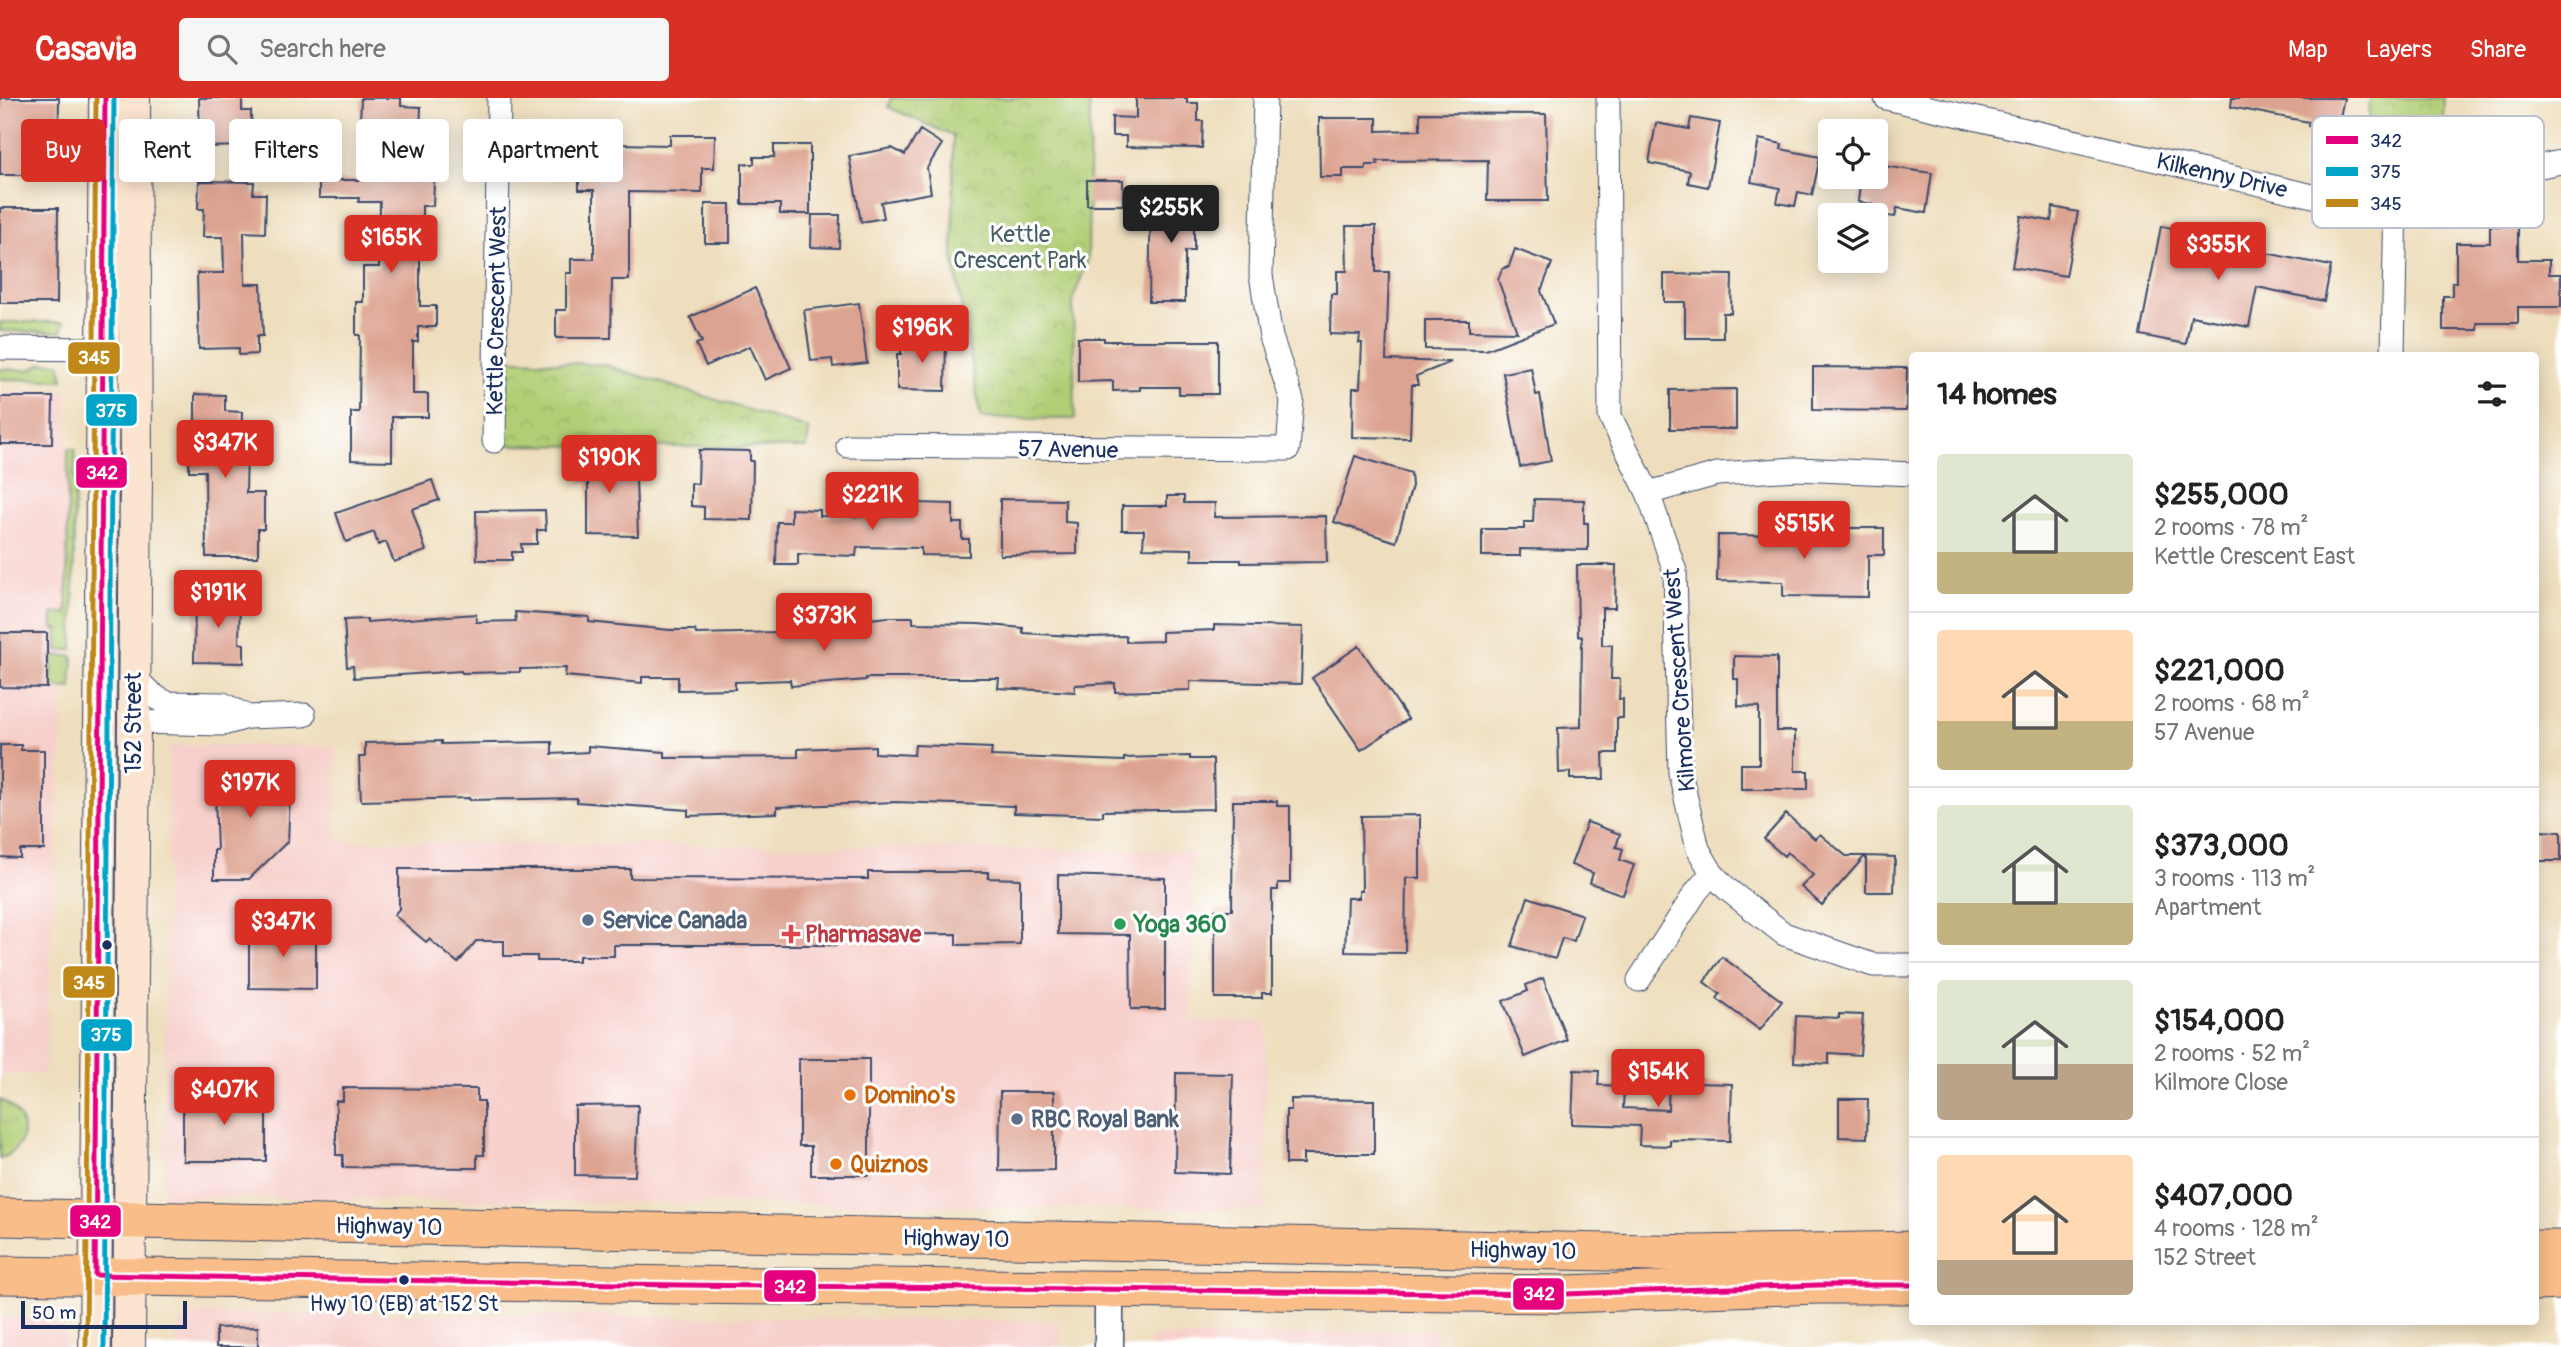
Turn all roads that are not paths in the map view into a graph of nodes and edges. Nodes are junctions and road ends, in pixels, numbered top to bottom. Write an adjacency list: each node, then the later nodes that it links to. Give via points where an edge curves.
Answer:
1 (105, 98): 10 (main road, 152 Street)
2 (134, 98): 12 (main road, 152 Street)
3 (499, 98): 13 (street, Kettle Crescent West)
4 (1265, 98): 14 (street, 57 Avenue, via 1261,275 1271,337 1292,400 1289,449)
5 (1608, 98): 16 (street, Kilmore Crescent West, via 1610,416)
6 (1886, 98): 7 (street, Kilkenny Drive)
7 (2312, 196)
8 (2395, 228): 11 (street)
9 (0, 348): 10 (street)
10 (102, 349): 12 (main road, via 116,354); 17 (main road, 152 Street)
11 (2393, 352)
12 (136, 408): 18 (main road, 152 Street)
13 (494, 441)
14 (848, 446)
15 (1909, 474): 16 (street, via 1796,469 1717,474)
16 (1648, 493): 24 (street, Kilmore Crescent West, via 1675,571 1680,773 1698,849)
17 (100, 627): 19 (main road, 152 Street); 22 (main road, via 116,650 122,712)
18 (134, 676): 21 (street, via 160,700 223,704); 22 (main road, 152 Street)
19 (99, 713): 23 (main road, via 114,725 117,767); 28 (main road, 152 Street)
20 (304, 715): 21 (street)
21 (248, 717): 22 (street, via 223,724)
22 (134, 722): 23 (main road, 152 Street)
23 (133, 808): 28 (main road, 152 Street)
24 (1712, 873): 25 (street, Kilmore Crescent West, via 1784,934 1873,965); 26 (street)
25 (1909, 965)
26 (1639, 979)
27 (0, 1217): 28 (highway, Highway 10)
28 (113, 1220): 29 (highway, Highway 10); 35 (main road, 152 Street)
29 (1120, 1241): 30 (highway, Highway 10); 39 (highway, via 1092,1263)
30 (1164, 1241): 33 (highway, Highway 10, via 1697,1254); 40 (highway, via 1115,1273)
31 (2539, 1249): 32 (highway)
32 (2561, 1249)
33 (1909, 1250)
34 (0, 1275): 35 (highway, Highway 10)
35 (113, 1275): 39 (highway, Highway 10); 41 (main road, 152 Street); 42 (main road, 152 Street)
36 (2539, 1282): 37 (highway)
37 (2561, 1282)
38 (1909, 1285): 40 (highway, Highway 10, via 1565,1294)
39 (1038, 1288): 40 (highway, Highway 10)
40 (1109, 1289): 43 (street)
41 (95, 1347)
42 (129, 1347)
43 (1109, 1347)

